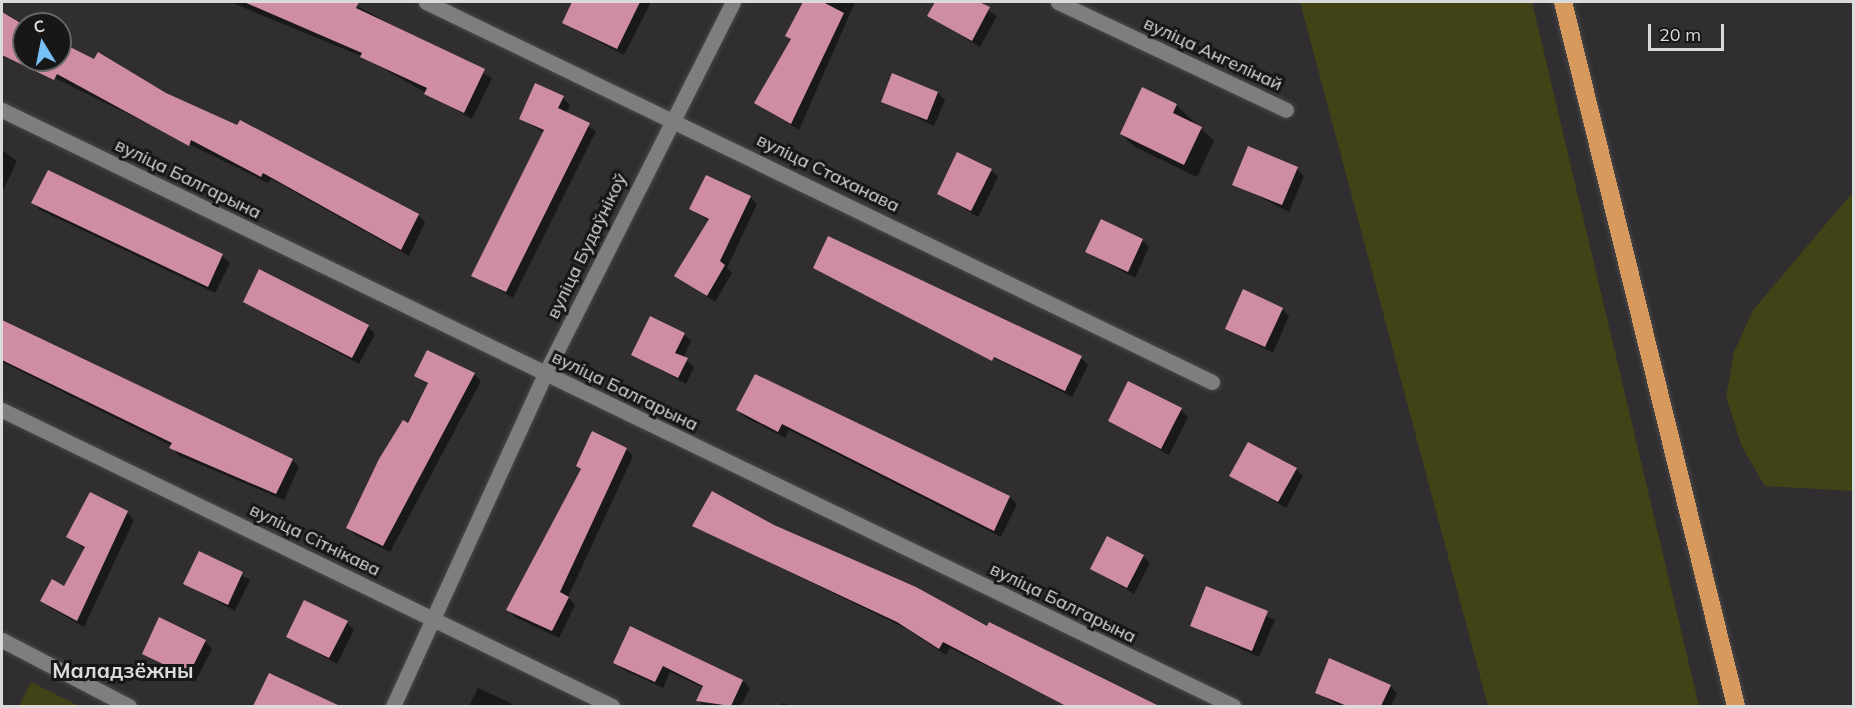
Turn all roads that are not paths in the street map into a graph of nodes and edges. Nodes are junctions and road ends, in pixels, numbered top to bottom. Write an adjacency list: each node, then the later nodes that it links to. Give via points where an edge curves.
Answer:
1 (426, 2): 7 (street, вуліца Стаханава)
2 (733, 2): 7 (street, вуліца Будаўнікоў)
3 (1058, 2): 6 (street, вуліца Ангелінай)
4 (1563, 2): 17 (highway)
5 (2, 110): 8 (street, вуліца Балгарына)
6 (1287, 110)
7 (672, 118): 8 (street, вуліца Будаўнікоў); 9 (street, вуліца Стаханава)
8 (545, 374): 11 (street, вуліца Будаўнікоў); 16 (street, вуліца Балгарына)
9 (1212, 382)
10 (2, 410): 11 (street, вуліца Сітнікава)
11 (434, 619): 14 (street, вуліца Будаўнікоў); 15 (street, вуліца Сітнікава)
12 (2, 640): 13 (street)
13 (129, 706)
14 (393, 706)
15 (612, 706)
16 (1233, 706)
17 (1736, 706)

